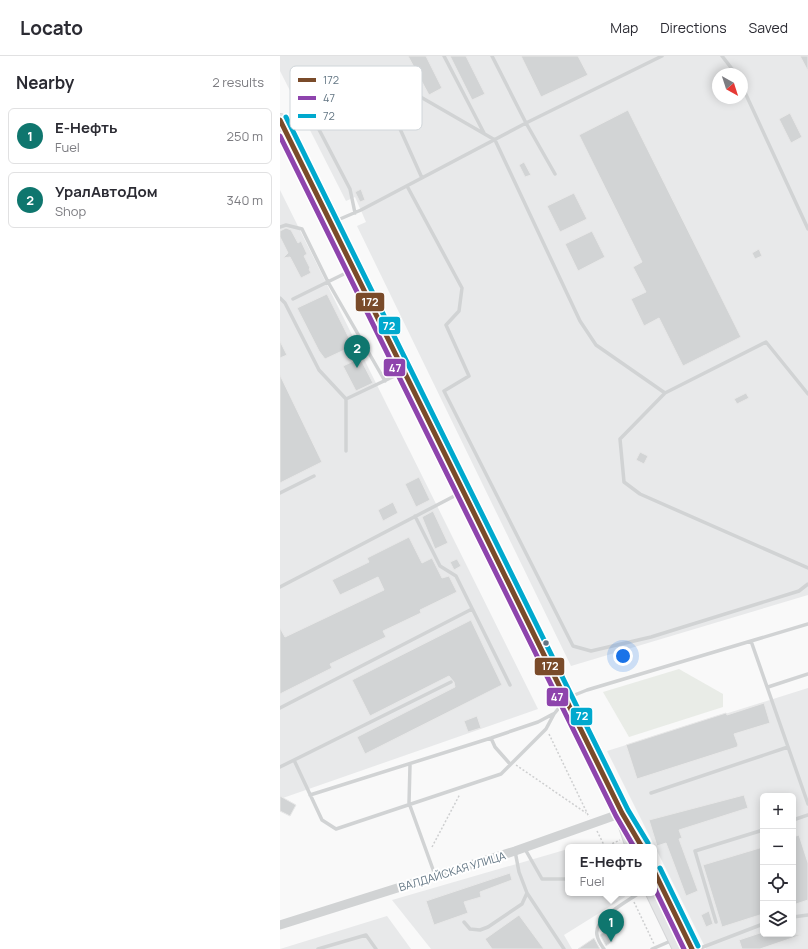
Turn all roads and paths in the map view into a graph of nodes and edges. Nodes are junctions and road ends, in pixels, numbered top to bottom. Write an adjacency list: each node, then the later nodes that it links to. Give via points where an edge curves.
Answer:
1 (444, 56): 12 (lane)
2 (492, 56): 9 (lane)
3 (662, 56): 9 (lane)
4 (722, 56): 5 (lane)
5 (731, 68)
6 (422, 98): 12 (lane)
7 (748, 99): 20 (lane)
8 (280, 120): 18 (main road)
9 (526, 123): 13 (lane); 14 (lane)
10 (319, 130): 17 (lane, via 350,189)
11 (401, 130): 15 (lane)
12 (484, 134): 13 (lane)
13 (495, 140): 15 (lane); 27 (lane, via 580,321 596,344)
14 (555, 174)
15 (422, 178): 16 (lane)
16 (407, 186): 17 (lane); 36 (lane, via 462,288 459,311 446,325 468,376 444,391 573,646 591,652 651,637 799,591)
17 (355, 213): 18 (lane)
18 (330, 223): 21 (main road)
19 (280, 227): 22 (lane, via 286,225 302,229)
20 (808, 229)
21 (353, 270): 22 (lane); 25 (main road)
22 (328, 282): 24 (lane); 26 (lane)
23 (280, 298): 29 (lane, via 285,302 319,370)
24 (294, 299)
25 (404, 372): 26 (lane); 32 (main road)
26 (385, 381): 29 (lane)
27 (665, 393): 28 (lane, via 766,342); 35 (lane, via 620,439 624,482 640,494)
28 (808, 394)
29 (346, 399): 30 (lane)
30 (346, 451)
31 (314, 476): 33 (lane)
32 (464, 491): 34 (lane); 45 (main road)
33 (280, 493)
34 (415, 516): 37 (lane); 38 (lane, via 440,566 456,576)
35 (808, 568)
36 (808, 584)
37 (280, 587)
38 (472, 609): 43 (lane); 46 (lane)
39 (808, 624): 40 (lane)
40 (751, 641): 44 (lane); 45 (lane)
41 (808, 674): 44 (lane)
42 (451, 682): 51 (lane)
43 (510, 685)
44 (768, 687): 50 (lane)
45 (567, 698): 47 (lane); 61 (main road)
46 (280, 708)
47 (554, 714): 48 (lane); 49 (lane)
48 (546, 729): 52 (lane); 62 (path)
49 (491, 738): 52 (lane, via 495,747); 53 (lane)
50 (788, 747): 56 (lane); 58 (lane)
51 (294, 760): 54 (lane); 57 (lane)
52 (511, 763): 55 (lane, via 500,774); 62 (path)
53 (410, 765): 57 (lane); 59 (lane)
54 (280, 767)
55 (464, 785): 59 (lane); 72 (path)
56 (651, 793)
57 (310, 795): 59 (lane, via 322,820 336,830)
58 (807, 795): 60 (lane)
59 (409, 803): 72 (lane)
60 (808, 804)
61 (622, 813): 65 (street, ВАЛДАЙСКАЯ УЛИЦА); 68 (main road); 69 (main road)
62 (587, 814): 65 (path)
63 (808, 815): 64 (lane)
64 (796, 819)
65 (592, 824): 67 (path); 70 (street, ВАЛДАЙСКАЯ УЛИЦА)
66 (760, 831): 83 (lane, via 695,851)
67 (603, 844)
68 (631, 844)
69 (640, 844)
70 (524, 848): 71 (street, ВАЛДАЙСКАЯ УЛИЦА); 75 (lane, via 542,879)
71 (515, 851): 73 (street, ВАЛДАЙСКАЯ УЛИЦА); 76 (lane)
72 (428, 855): 73 (lane)
73 (435, 876): 84 (street, ВАЛДАЙСКАЯ УЛИЦА)
74 (657, 877): 92 (main road)
75 (565, 879)
76 (527, 893): 82 (lane, via 522,904 488,927 480,930 470,929); 90 (lane)
77 (635, 896): 79 (lane)
78 (653, 896): 86 (main road)
79 (632, 898): 87 (path); 91 (lane, via 604,917 597,927 596,934)
80 (808, 915): 81 (lane)
81 (796, 917)
82 (464, 922)
83 (716, 922)
84 (280, 924)
85 (760, 925): 93 (lane)
86 (677, 944): 87 (lane)
87 (654, 948)
88 (318, 949): 89 (lane, via 366,935)
89 (376, 949)
90 (564, 949)
91 (604, 949)
92 (692, 949)
93 (698, 949)

